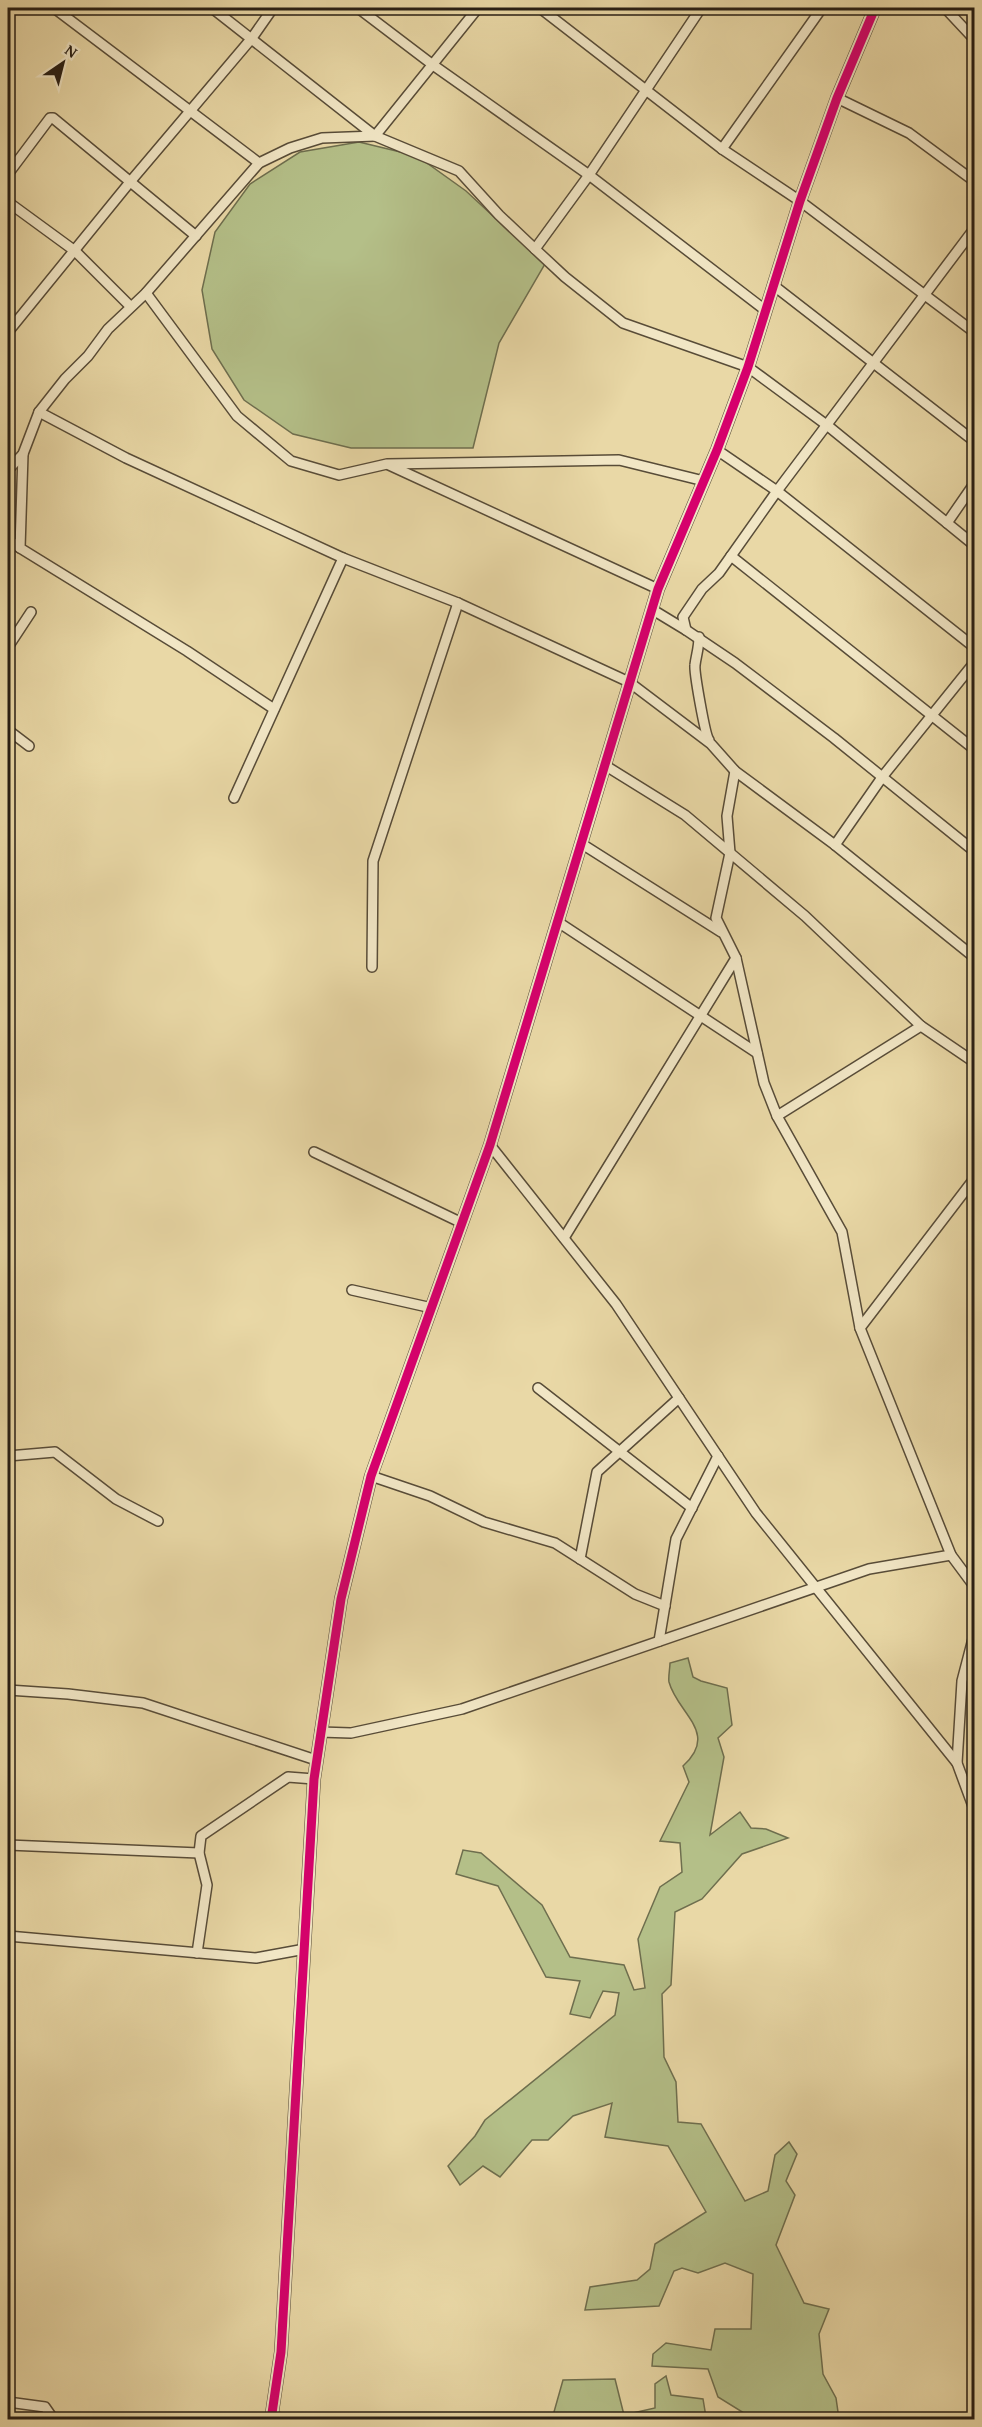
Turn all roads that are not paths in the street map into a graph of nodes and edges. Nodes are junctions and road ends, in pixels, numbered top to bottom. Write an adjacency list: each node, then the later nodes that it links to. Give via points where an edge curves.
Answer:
1 (54, 8): 16 (street)
2 (212, 8): 11 (street)
3 (273, 8): 11 (street)
4 (358, 8): 13 (street)
5 (478, 8): 13 (street)
6 (540, 8): 14 (street)
7 (701, 8): 14 (street)
8 (822, 8): 18 (street)
9 (875, 8): 15 (street)
10 (945, 8): 12 (street)
11 (252, 38): 16 (street); 17 (street)
12 (975, 39)
13 (433, 64): 17 (street); 21 (street)
14 (646, 89): 18 (street); 21 (street)
15 (837, 98): 22 (street, via 909,133); 24 (street)
16 (191, 111): 19 (street); 23 (street)
17 (375, 136): 19 (street, via 322,138); 28 (street, via 459,171)
18 (722, 148): 24 (street)
19 (259, 163): 27 (street)
20 (8, 174): 23 (street, via 51,117)
21 (589, 175): 28 (street); 34 (street)
22 (975, 181)
23 (130, 182): 27 (street); 29 (street)
24 (800, 201): 30 (street); 32 (street)
25 (8, 202): 29 (street)
26 (975, 230): 32 (street)
27 (196, 236): 31 (street)
28 (535, 249): 38 (street, via 623,323)
29 (75, 250): 33 (street); 35 (street)
30 (773, 285): 34 (street); 37 (street)
31 (146, 293): 33 (street); 44 (street, via 237,416 291,461 339,475)
32 (925, 295): 36 (street); 37 (street)
33 (129, 306): 39 (street)
34 (765, 310): 38 (street)
35 (8, 332)
36 (975, 332)
37 (875, 364): 40 (street); 41 (street)
38 (748, 367): 40 (street); 42 (street)
39 (39, 412): 43 (street); 54 (street, via 126,458)
40 (828, 426): 48 (street); 49 (street)
41 (975, 441)
42 (717, 450): 46 (street); 48 (street)
43 (23, 454): 45 (street); 52 (street)
44 (387, 464): 46 (street, via 619,460); 55 (street)
45 (8, 470)
46 (704, 481): 55 (street)
47 (975, 484): 49 (street)
48 (777, 491): 53 (street); 62 (street)
49 (947, 523): 51 (street)
50 (8, 539): 52 (street)
51 (975, 545)
52 (20, 548): 65 (street)
53 (731, 556): 59 (street, via 683,617); 66 (street)
54 (343, 558): 56 (street); 65 (street)
55 (658, 590): 57 (street)
56 (458, 603): 64 (street); 83 (street, via 373,861)
57 (653, 610): 59 (street); 64 (street)
58 (31, 612): 61 (street)
59 (686, 630): 60 (street)
60 (699, 637): 68 (street, via 694,667 704,733); 73 (street)
61 (8, 647)
62 (975, 647)
63 (975, 663): 66 (street)
64 (629, 682): 68 (street); 71 (street)
65 (274, 709): 74 (street)
66 (931, 714): 70 (street); 73 (street)
67 (8, 730): 69 (street)
68 (711, 744): 72 (street)
69 (29, 746)
70 (975, 749)
71 (606, 766): 75 (street); 78 (street, via 685,815)
72 (735, 771): 76 (street); 78 (street, via 727,816)
73 (883, 776): 76 (street); 77 (street)
74 (234, 798)
75 (582, 844): 79 (street); 80 (street)
76 (835, 845): 81 (street)
77 (975, 851)
78 (730, 853): 80 (street, via 716,918); 85 (street, via 805,916)
79 (558, 922): 84 (street); 89 (street)
80 (723, 933): 82 (street)
81 (975, 957)
82 (736, 958): 84 (street); 86 (street)
83 (372, 967)
84 (700, 1016): 86 (street); 93 (street)
85 (921, 1026): 87 (street); 88 (street)
86 (757, 1053): 88 (street)
87 (975, 1062)
88 (777, 1116): 96 (street, via 842,1232)
89 (490, 1145): 92 (street); 93 (street)
90 (314, 1152): 92 (street)
91 (975, 1179): 96 (street)
92 (462, 1223): 95 (street)
93 (564, 1238): 98 (street, via 616,1304)
94 (352, 1290): 95 (street)
95 (432, 1308): 102 (street)
96 (860, 1328): 105 (street)
97 (538, 1388): 99 (street)
98 (679, 1398): 99 (street); 101 (street)
99 (620, 1451): 103 (street); 106 (street, via 597,1472)
100 (8, 1456): 104 (street, via 55,1452 116,1499)
101 (718, 1456): 103 (street); 108 (street, via 756,1513)
102 (372, 1476): 106 (street, via 430,1496 484,1522 555,1543); 113 (street, via 341,1599)
103 (692, 1508): 109 (street, via 676,1539)
104 (158, 1521)
105 (951, 1555): 107 (street); 108 (street, via 869,1569)
106 (580, 1559): 109 (street, via 635,1594)
107 (975, 1586)
108 (816, 1587): 111 (street); 115 (street)
109 (664, 1606): 111 (street)
110 (975, 1635): 115 (street, via 962,1681)
111 (659, 1641): 113 (street, via 462,1709 351,1733)
112 (8, 1690): 114 (street, via 143,1703)
113 (320, 1732): 114 (street)
114 (316, 1760): 116 (street)
115 (957, 1763): 117 (street)
116 (314, 1779): 119 (street, via 288,1777 201,1836); 121 (street)
117 (975, 1809)
118 (8, 1845): 119 (street)
119 (199, 1853): 122 (street, via 207,1885)
120 (8, 1936): 122 (street)
121 (305, 1949): 122 (street, via 256,1958); 124 (street, via 281,2352)
122 (197, 1953)
123 (8, 2402): 125 (street, via 45,2407)
124 (271, 2418): 126 (street)
125 (54, 2420)
126 (290, 2420)

